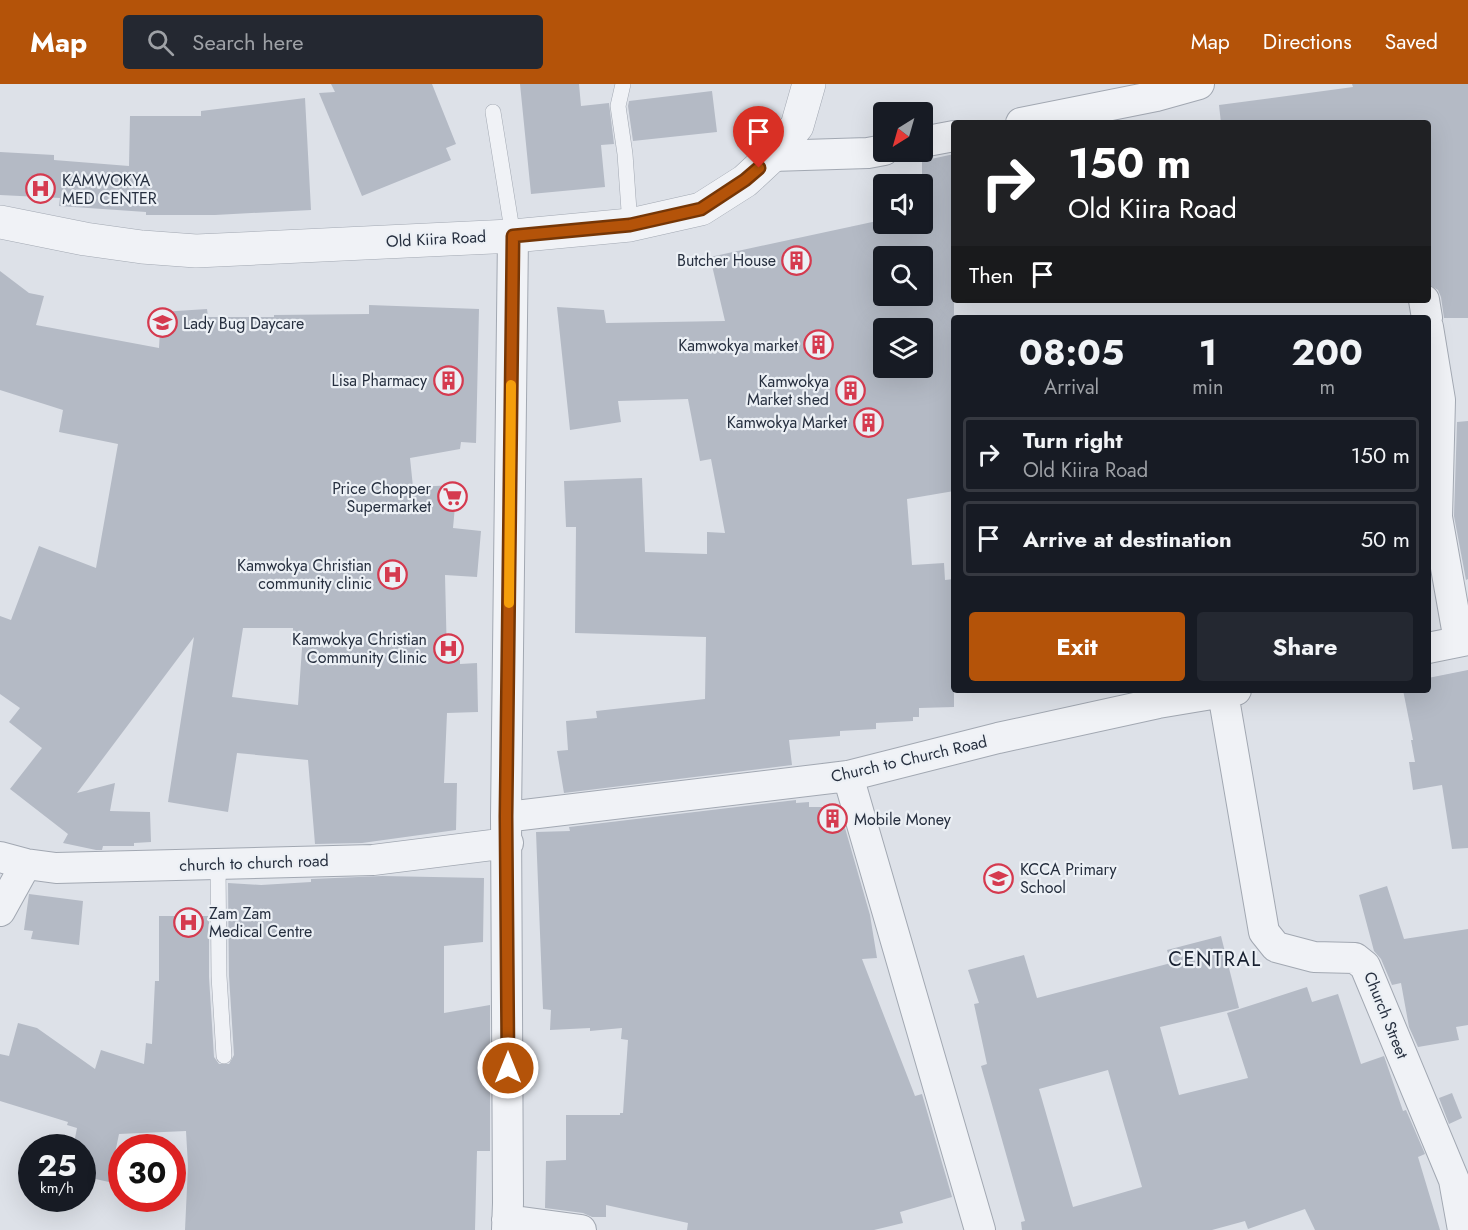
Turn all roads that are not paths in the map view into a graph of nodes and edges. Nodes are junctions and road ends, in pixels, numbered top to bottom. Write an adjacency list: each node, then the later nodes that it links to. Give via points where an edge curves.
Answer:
1 (623, 84): 11 (lane, via 618,105)
2 (809, 84): 9 (street, Old Kiira Road, via 797,126)
3 (1199, 84): 5 (street)
4 (493, 112): 12 (lane)
5 (1036, 120)
6 (951, 137): 7 (street)
7 (933, 140)
8 (873, 152): 9 (street)
9 (772, 156): 11 (street, Old Kiira Road, via 745,180 701,209)
10 (0, 222): 12 (street, Old Kiira Road, via 119,244 196,251)
11 (630, 225): 12 (street, Old Kiira Road)
12 (513, 236): 19 (street)
13 (1431, 345): 14 (street, via 1440,400 1437,517)
14 (1463, 640): 15 (street)
15 (1431, 647)
16 (1223, 693): 18 (street, Church to Church Road, via 1021,733)
17 (1229, 693): 27 (street, Church Street, via 1264,932 1276,947 1314,957 1355,958 1365,966 1454,1180)
18 (848, 776): 19 (street, Church to Church Road); 26 (street)
19 (507, 830): 21 (street, church to church road, via 373,860); 24 (street)
20 (13, 861): 21 (street, church to church road, via 56,868); 22 (street)
21 (218, 864): 23 (lane)
22 (0, 911)
23 (224, 1056)
24 (507, 1225): 25 (street)
25 (581, 1230)
26 (977, 1230)
27 (1463, 1230)

